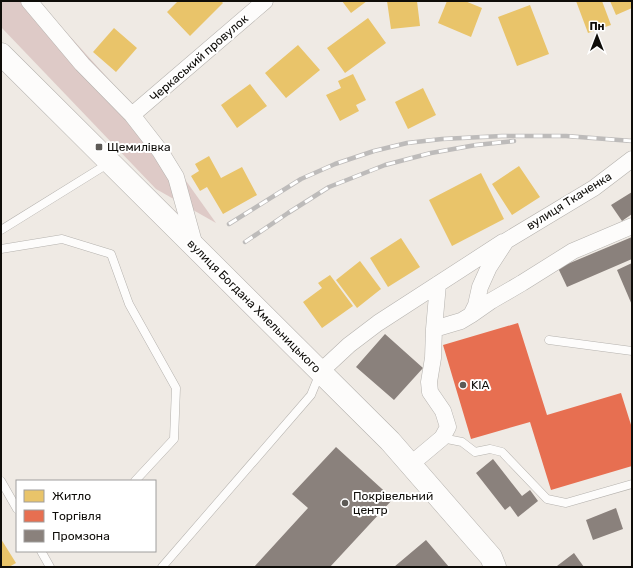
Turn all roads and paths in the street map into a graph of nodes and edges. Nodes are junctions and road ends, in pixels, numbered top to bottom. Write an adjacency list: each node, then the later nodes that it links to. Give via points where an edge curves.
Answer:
1 (29, 1): 4 (street, via 82,64)
2 (265, 1): 4 (street, Черкаський провулок)
3 (1, 54): 6 (main road, вулиця Богдана Хмельницького)
4 (132, 115): 10 (street, via 176,177)
5 (632, 159): 9 (street, вулиця Ткаченка, via 594,188)
6 (110, 163): 8 (lane); 10 (main road, вулиця Богдана Хмельницького)
7 (632, 226): 13 (street, via 573,251)
8 (1, 230)
9 (506, 240): 12 (street, вулиця Ткаченка); 13 (street, вулиця Ткаченка, via 489,267)
10 (196, 248): 17 (main road, вулиця Богдана Хмельницького)
11 (1, 250): 20 (lane, via 62,239 111,254 129,304 176,388 174,439)
12 (438, 284): 14 (street); 17 (street, вулиця Ткаченка, via 360,336)
13 (471, 315): 14 (street)
14 (434, 328): 18 (street, via 429,387 443,411 448,427)
15 (549, 340): 16 (lane)
16 (632, 351)
17 (320, 372): 19 (main road, вулиця Богдана Хмельницького); 27 (lane, via 311,395)
18 (442, 438): 19 (street); 22 (lane, via 462,442 475,452 490,449 502,452 547,499 566,504)
19 (411, 464): 25 (main road, вулиця Богдана Хмельницького)
20 (136, 480)
21 (1, 481): 23 (lane)
22 (632, 484)
23 (16, 507)
24 (42, 552): 26 (lane)
25 (491, 562)
26 (50, 567)
27 (162, 567)

